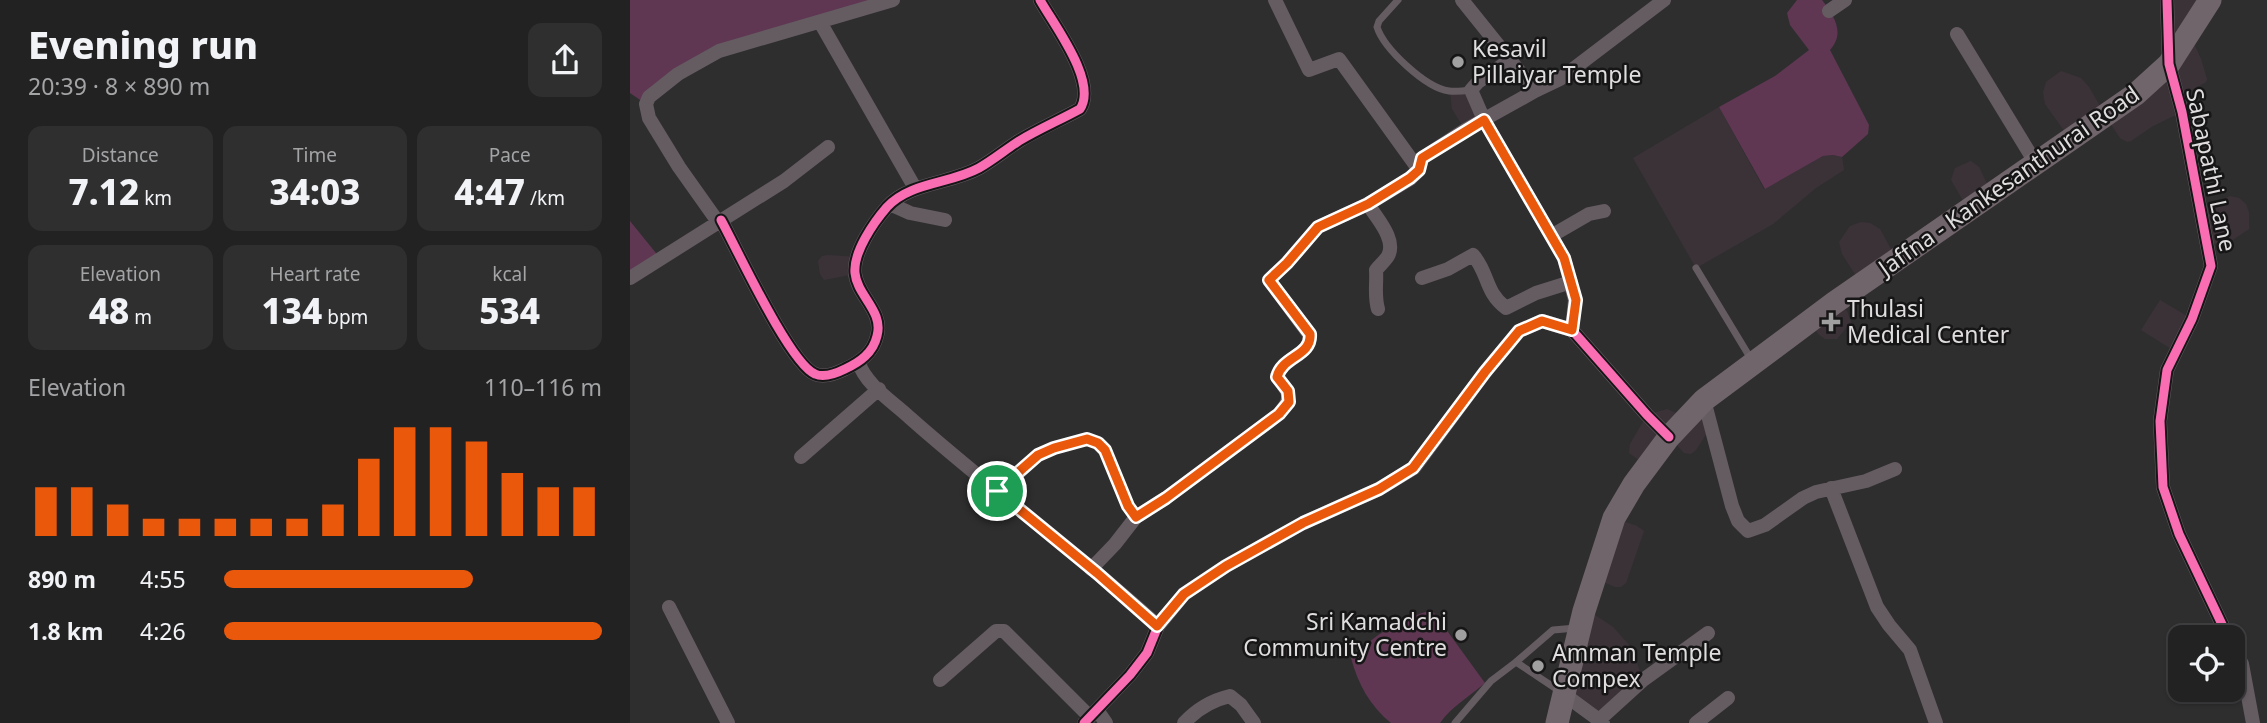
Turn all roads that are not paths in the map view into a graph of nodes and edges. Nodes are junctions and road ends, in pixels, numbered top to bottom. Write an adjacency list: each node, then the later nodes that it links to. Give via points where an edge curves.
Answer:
1 (893, 0): 11 (street)
2 (1040, 0): 21 (street, via 1084,79 1085,102 978,168 949,181)
3 (1275, 0): 20 (street, via 1309,70 1339,59)
4 (1398, 0): 15 (lane, via 1377,27 1391,50 1438,88)
5 (1462, 0): 13 (street)
6 (1664, 0): 16 (street, via 1560,79)
7 (1845, 0): 10 (street)
8 (2168, 0): 14 (street, Sabapathi Lane)
9 (2210, 0): 14 (main road, Jaffna - Kankesanthurai Road)
10 (1829, 11)
11 (820, 22): 21 (street); 26 (street, via 719,51 649,97 649,118)
12 (1957, 34): 19 (street)
13 (1510, 60): 15 (street); 16 (street)
14 (2169, 64): 19 (main road, Jaffna - Kankesanthurai Road, via 2136,94); 46 (street, Sabapathi Lane, via 2211,266 2167,370 2160,421 2163,487 2179,534)
15 (1471, 90): 17 (street)
16 (1535, 90): 17 (street)
17 (1484, 120): 20 (street, via 1422,158); 27 (street)
18 (828, 147): 26 (street)
19 (2035, 162): 35 (main road, Jaffna - Kankesanthurai Road)
20 (1419, 170): 23 (street)
21 (915, 188): 22 (street)
22 (890, 204): 25 (street); 34 (street, via 872,226 857,257 855,274 879,321 877,338)
23 (1368, 204): 32 (street, via 1387,233 1389,245 1389,256 1376,270); 43 (street, via 1318,227 1269,280 1310,334 1307,349 1279,370 1277,377 1288,391 1289,402 1279,414)
24 (1604, 211): 27 (street, via 1588,214)
25 (945, 220)
26 (720, 221): 29 (street); 34 (street, via 785,340 805,367 816,375 834,374)
27 (1551, 236): 31 (street)
28 (1696, 268): 35 (lane)
29 (630, 278)
30 (1422, 278): 31 (street, via 1472,255 1494,298 1506,307)
31 (1571, 282): 33 (street, via 1576,300)
32 (1378, 309)
33 (1572, 330): 38 (street); 47 (street, via 1542,321 1519,331 1413,468 1226,566 1184,594)
34 (859, 363): 36 (street)
35 (1754, 363): 37 (main road, Jaffna - Kankesanthurai Road)
36 (878, 390): 39 (street); 42 (street)
37 (1704, 401): 38 (main road, Jaffna - Kankesanthurai Road); 41 (street, via 1732,506 1748,531 1765,525 1803,498)
38 (1670, 437): 48 (main road, Jaffna - Kankesanthurai Road, via 1614,518)
39 (801, 457)
40 (1895, 469): 41 (street)
41 (1831, 488): 64 (street, via 1877,607 1910,650)
42 (997, 491): 43 (lane, via 1038,455 1087,439 1105,450); 44 (street)
43 (1136, 517): 44 (street)
44 (1091, 569): 47 (street)
45 (669, 607): 57 (street)
46 (2222, 625)
47 (1157, 626): 55 (street, via 1147,653)
48 (1581, 628): 50 (lane, via 1553,630); 53 (main road, Jaffna - Kankesanthurai Road)
49 (1708, 633): 56 (street, via 1643,680)
50 (1516, 662): 53 (lane); 61 (lane, via 1491,681)
51 (940, 680): 55 (street, via 1000,630)
52 (2245, 680): 65 (street)
53 (1565, 695): 56 (street); 62 (main road, Jaffna - Kankesanthurai Road)
54 (1728, 698): 63 (street)
55 (1091, 717): 58 (street)
56 (1601, 721)
57 (728, 723)
58 (1106, 723)
59 (1184, 723): 60 (street, via 1230,696)
60 (1254, 723)
61 (1455, 723)
62 (1557, 723)
63 (1696, 723)
64 (1936, 723)
65 (2253, 723)

